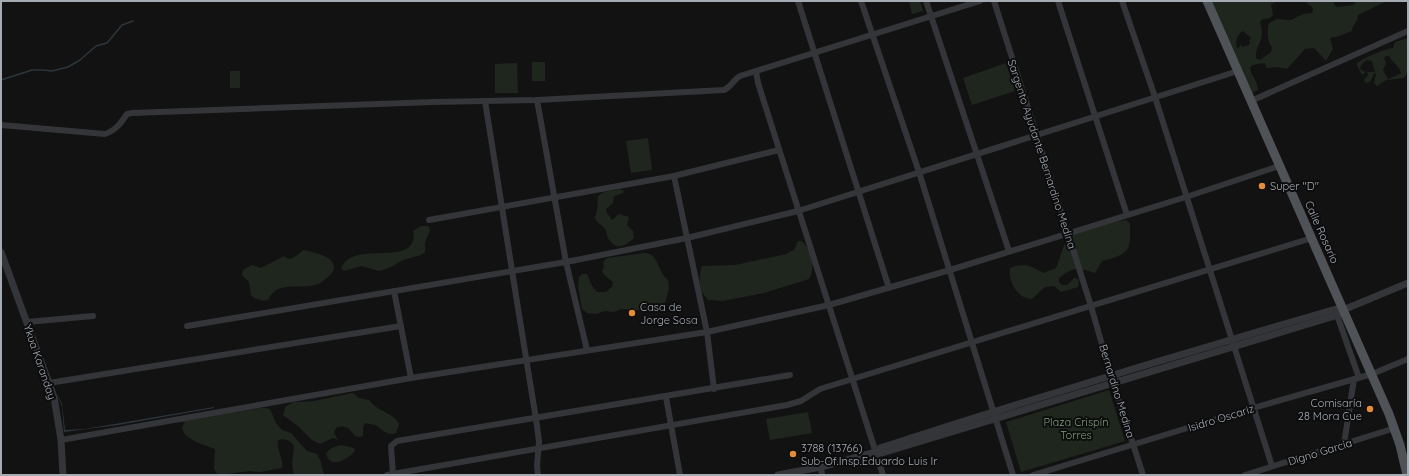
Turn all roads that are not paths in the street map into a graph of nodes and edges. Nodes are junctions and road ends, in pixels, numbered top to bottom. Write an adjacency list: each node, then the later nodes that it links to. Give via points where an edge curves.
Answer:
1 (798, 1): 12 (street)
2 (861, 1): 11 (street)
3 (926, 1): 9 (street)
4 (980, 1): 9 (street)
5 (994, 1): 21 (street, Sargento Ayudante Bernardino Medina)
6 (1058, 1): 19 (street)
7 (1122, 1): 15 (street)
8 (1207, 1): 14 (main road, Calle Rosario)
9 (931, 16): 11 (street); 23 (street)
10 (1408, 31): 18 (street)
11 (872, 34): 12 (street); 25 (street)
12 (814, 52): 13 (street); 27 (street)
13 (756, 71): 16 (street, via 737,78 724,90); 22 (street)
14 (1238, 72): 15 (street); 18 (main road, Calle Rosario)
15 (1155, 98): 19 (street); 29 (street)
16 (538, 100): 17 (street); 28 (street)
17 (485, 101): 20 (street, via 132,113 127,114 115,129 105,134); 30 (street)
18 (1251, 101): 24 (main road, Calle Rosario)
19 (1094, 116): 21 (street); 32 (street)
20 (1, 125)
21 (1036, 135): 23 (street); 34 (street, Sargento Ayudante Bernardino Medina)
22 (779, 150): 26 (street); 31 (street)
23 (976, 154): 25 (street); 37 (street)
24 (1280, 166): 29 (street); 36 (main road, Calle Rosario)
25 (919, 172): 27 (street); 40 (street)
26 (674, 176): 28 (street); 35 (street)
27 (858, 191): 31 (street); 44 (street)
28 (554, 197): 30 (street); 39 (street)
29 (1186, 197): 32 (street); 41 (street)
30 (501, 207): 33 (street); 42 (street)
31 (798, 211): 35 (street); 46 (street)
32 (1127, 215): 34 (street)
33 (429, 220)
34 (1068, 233): 37 (street); 47 (street, Sargento Ayudante Bernardino Medina)
35 (687, 238): 39 (street); 53 (street)
36 (1312, 238): 41 (street); 48 (main road, Calle Rosario)
37 (1009, 251): 40 (street)
38 (1, 252): 50 (street, Ykua Karanday)
39 (566, 262): 42 (street); 58 (street)
40 (950, 270): 44 (street); 57 (street)
41 (1210, 270): 47 (street); 56 (street)
42 (513, 272): 45 (street); 60 (street)
43 (1408, 283): 48 (street)
44 (889, 288): 46 (street)
45 (394, 291): 51 (street); 52 (street)
46 (829, 305): 53 (street); 66 (street)
47 (1091, 306): 57 (street); 64 (street, Bernardino Medina)
48 (1340, 312): 54 (main road, Calle Rosario); 55 (street); 56 (street, via 1336,309)
49 (93, 316): 50 (street)
50 (27, 322): 67 (street, Ykua Karanday)
51 (187, 326)
52 (401, 326): 63 (street); 67 (street)
53 (707, 332): 58 (street); 68 (street)
54 (1354, 335): 55 (street); 61 (main road, Calle Rosario)
55 (1345, 338): 65 (street)
56 (1233, 342): 64 (street); 70 (street)
57 (972, 343): 66 (street); 71 (street)
58 (587, 350): 60 (street)
59 (1408, 359): 61 (street, Isidro Oscariz)
60 (526, 361): 63 (street); 72 (street)
61 (1372, 374): 65 (street, Isidro Oscariz); 74 (main road, Calle Rosario)
62 (790, 375): 68 (street)
63 (411, 378): 75 (street)
64 (1112, 379): 71 (street); 76 (street, Bernardino Medina)
65 (1357, 379): 70 (street, Isidro Oscariz); 77 (street)
66 (852, 380): 73 (street, via 816,391 792,404); 79 (street)
67 (49, 383): 75 (street, Ykua Karanday)
68 (714, 389): 69 (street)
69 (666, 397): 72 (street); 73 (street)
70 (1254, 408): 76 (street, Isidro Oscariz); 80 (street)
71 (995, 415): 79 (street, via 880,448); 88 (street)
72 (536, 419): 78 (street); 83 (street, via 397,442 391,446)
73 (671, 426): 78 (street); 85 (street)
74 (1394, 428): 77 (street, Digno Garcia); 92 (main road, Calle Rosario)
75 (61, 440): 82 (street, Ykua Karanday)
76 (1133, 444): 89 (street, Isidro Oscariz); 90 (street, Bernardino Medina)
77 (1344, 444): 80 (street, Digno Garcia)
78 (538, 448): 83 (street); 84 (street)
79 (876, 452): 81 (street); 87 (street)
80 (1272, 466): 91 (street, Digno Garcia)
81 (821, 471): 86 (street)
82 (63, 475)
83 (391, 475)
84 (538, 475)
85 (680, 475)
86 (778, 475)
87 (883, 475)
88 (1013, 475)
89 (1033, 475)
90 (1143, 475)
91 (1245, 475)
92 (1407, 475)

